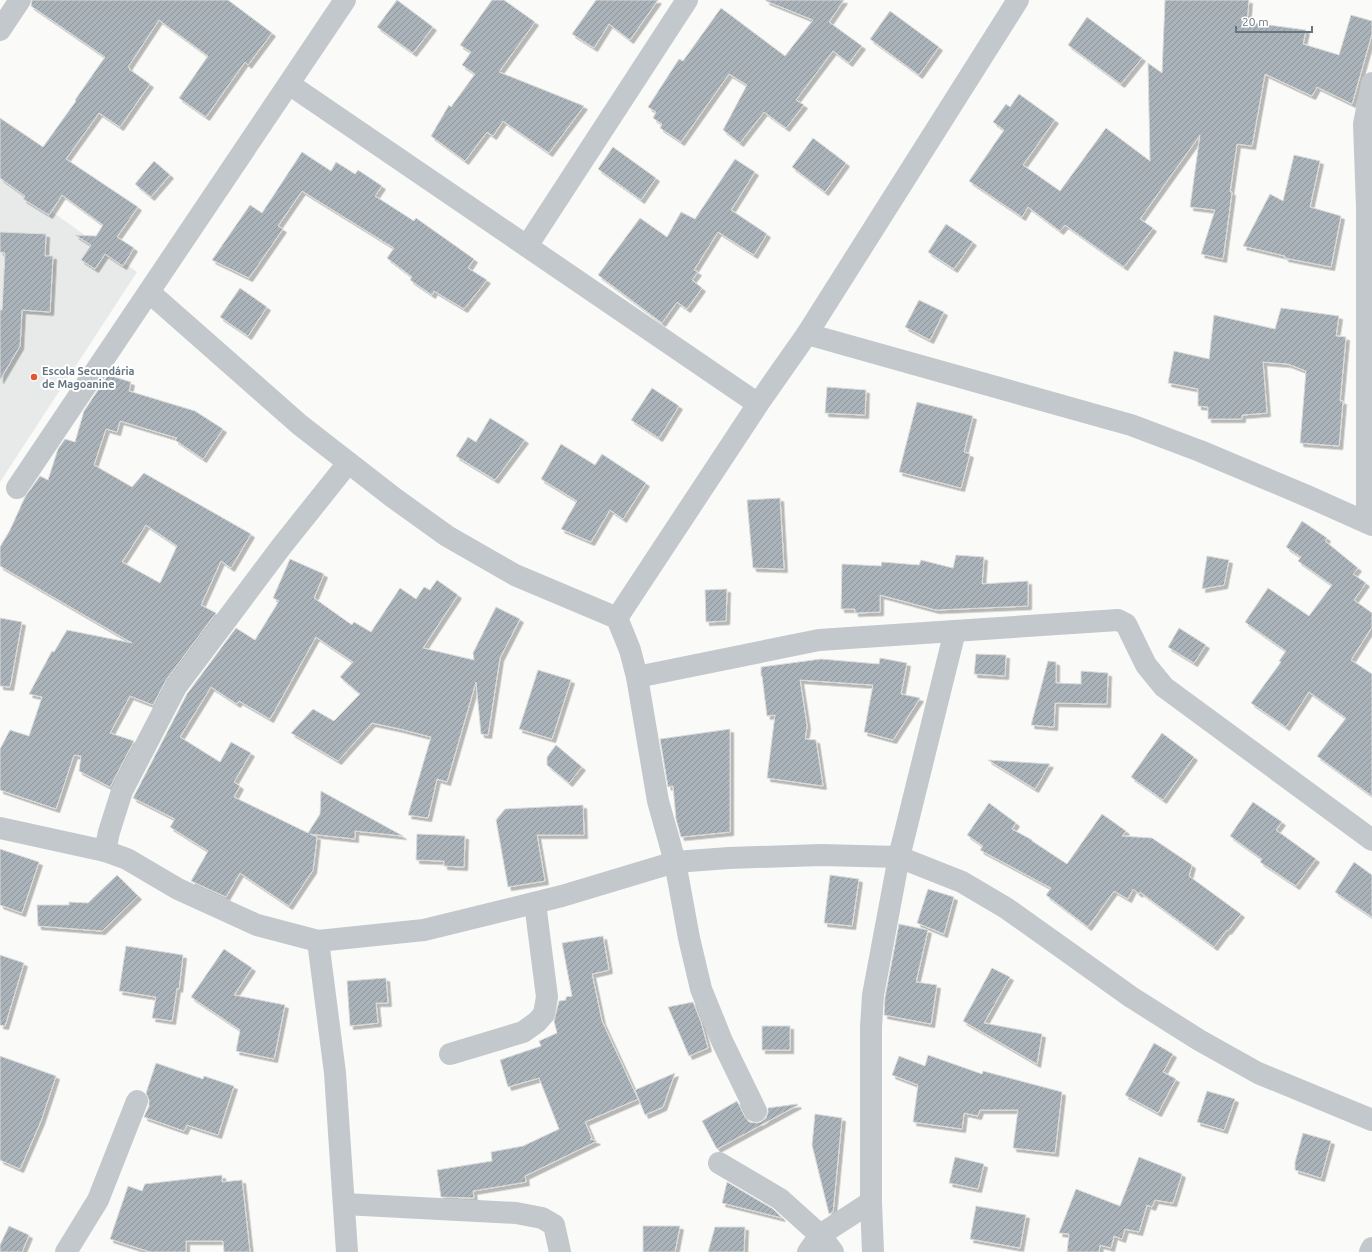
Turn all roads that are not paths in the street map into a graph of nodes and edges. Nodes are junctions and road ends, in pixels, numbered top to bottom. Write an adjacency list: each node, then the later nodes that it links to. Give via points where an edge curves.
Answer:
1 (20, 0): 5 (street)
2 (345, 0): 7 (street)
3 (687, 0): 8 (street)
4 (1018, 0): 10 (street)
5 (0, 30)
6 (1372, 83): 14 (street, via 1364,124)
7 (289, 84): 8 (street); 9 (street)
8 (526, 246): 11 (street)
9 (149, 292): 12 (street, via 300,425); 13 (street)
10 (806, 334): 11 (street); 14 (street, via 1131,424)
11 (758, 404): 15 (street)
12 (348, 462): 15 (street, via 447,536 515,575); 20 (street, via 176,687 122,791)
13 (17, 488)
14 (1369, 524)
15 (617, 618): 17 (street, via 630,650)
16 (955, 631): 17 (street, via 819,640); 19 (street, via 1118,620 1126,624 1146,665 1164,687); 21 (street)
17 (637, 678): 22 (street, via 658,801)
18 (0, 829): 20 (street)
19 (1372, 840)
20 (105, 850): 24 (street, via 127,858 178,889 257,925)
21 (899, 857): 22 (street, via 821,855); 28 (street, via 962,882 1006,908 1131,997 1205,1044 1258,1073); 30 (street, via 873,996)
22 (675, 862): 23 (street); 27 (street, via 701,989 722,1041)
23 (535, 903): 24 (street, via 424,930); 25 (street, via 547,997 544,1014 523,1032)
24 (318, 941): 31 (street, via 335,1073)
25 (450, 1054)
26 (137, 1101): 33 (street, via 98,1200)
27 (756, 1111)
28 (1372, 1120)
29 (720, 1163): 32 (street, via 780,1199)
30 (871, 1202): 32 (street); 36 (street)
31 (344, 1204): 34 (street); 35 (street, via 516,1213 542,1218 554,1225)
32 (821, 1246)
33 (66, 1252)
34 (347, 1252)
35 (560, 1252)
36 (873, 1252)

